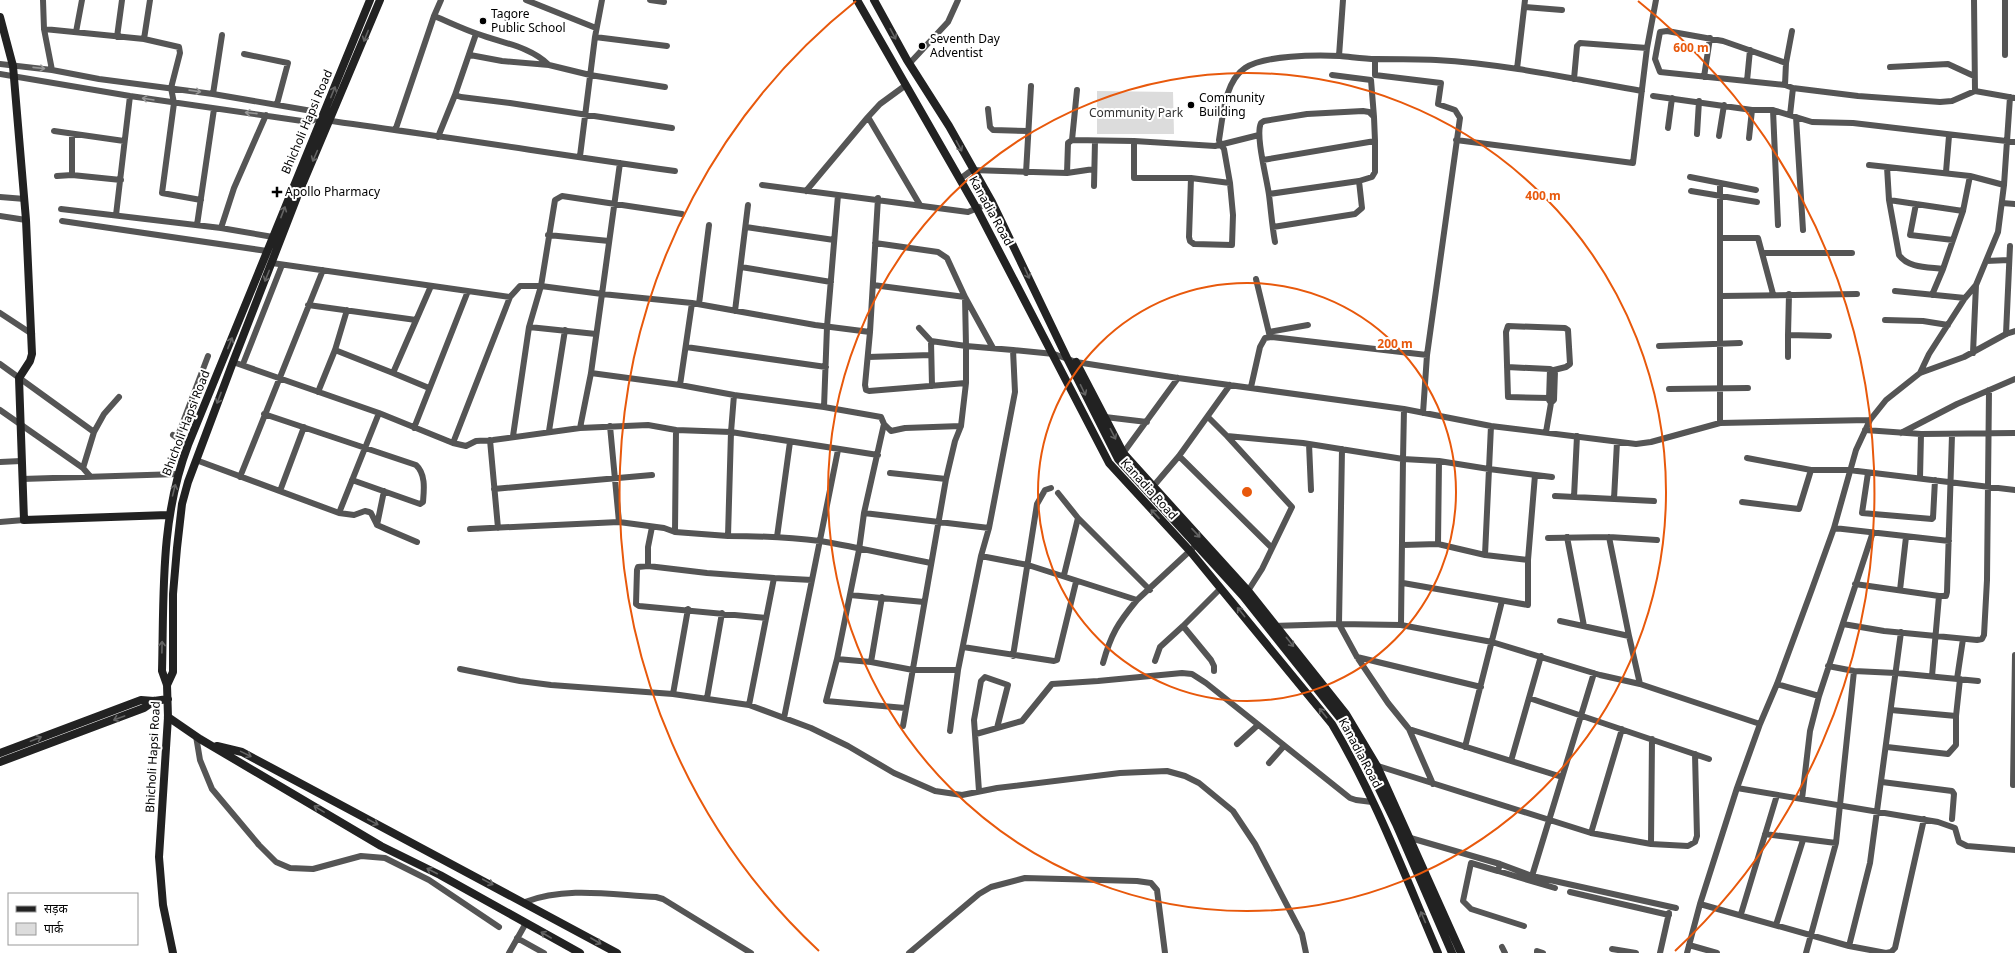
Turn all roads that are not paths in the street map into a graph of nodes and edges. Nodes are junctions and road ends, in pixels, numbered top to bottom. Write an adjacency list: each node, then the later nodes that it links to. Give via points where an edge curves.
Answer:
1 (43, 0): 27 (street)
2 (82, 0): 29 (street)
3 (122, 0): 32 (street)
4 (150, 0): 35 (street)
5 (370, 0): 88 (street, Bhicholi Hapsi Road, one-way to 5)
6 (380, 0): 88 (street, one-way to 88)
7 (441, 0): 24 (street)
8 (526, 0): 21 (street)
9 (547, 0): 21 (street)
10 (602, 0): 26 (street)
11 (650, 0): 20 (street)
12 (857, 0): 60 (street, Kanadia Road)
13 (874, 0): 46 (street, Kanadia Road, one-way to 46)
14 (958, 0): 46 (street, via 948,22)
15 (1343, 0): 42 (street)
16 (1525, 0): 22 (street)
17 (1656, 0): 37 (street)
18 (1974, 0): 56 (street)
19 (2005, 0): 41 (street)
20 (664, 2)
21 (545, 7): 26 (street)
22 (1525, 7): 23 (street); 50 (street)
23 (1562, 10)
24 (434, 16): 30 (street); 89 (street)
25 (0, 17): 48 (street)
26 (596, 28): 33 (street)
27 (44, 29): 29 (street); 51 (street)
28 (1792, 31): 44 (street)
29 (76, 32): 32 (street)
30 (476, 34): 40 (street); 47 (street, via 529,50)
31 (222, 36): 69 (street)
32 (117, 37): 35 (street)
33 (595, 37): 36 (street); 53 (street)
34 (1710, 38): 38 (street); 57 (street); 57 (street, via 1668,30 1660,32 1655,59 1660,72)
35 (144, 39): 64 (street, via 179,47 180,53)
36 (667, 46)
37 (1647, 48): 58 (street, via 1580,42 1577,46); 67 (street)
38 (1750, 50): 44 (street); 59 (street)
39 (244, 54): 77 (street, via 288,63)
40 (470, 55): 47 (street); 70 (street)
41 (2005, 55)
42 (1339, 56): 43 (street); 109 (street, via 1270,58 1256,61 1244,69 1234,78 1229,90)
43 (1375, 59): 50 (street, via 1438,60); 102 (street, via 1375,75 1441,83 1438,104 1455,110 1460,118)
44 (1786, 62): 61 (street)
45 (0, 64): 48 (street)
46 (909, 64): 116 (street, Kanadia Road, one-way to 116, via 949,126)
47 (549, 65): 53 (street)
48 (13, 66): 51 (street, one-way to 51); 55 (street)
49 (1890, 67): 56 (street, via 1948,64)
50 (1518, 69): 58 (street)
51 (52, 70): 64 (street)
52 (0, 74): 55 (street)
53 (590, 75): 63 (street); 84 (street)
54 (1332, 75): 87 (street, via 1371,80)
55 (13, 76): 71 (street); 142 (street)
56 (1974, 76): 68 (street)
57 (1704, 77): 59 (street)
58 (1574, 79): 67 (street)
59 (1747, 82): 61 (street)
60 (906, 85): 86 (street, via 880,104); 126 (street, Kanadia Road)
61 (1785, 85): 65 (street)
62 (1031, 86): 93 (street)
63 (665, 87)
64 (171, 88): 69 (street, one-way to 69); 76 (street)
65 (1793, 88): 68 (street, via 1940,102 1952,101); 85 (street)
66 (1077, 90): 101 (street)
67 (1642, 91): 102 (street, via 1633,163)
68 (1975, 91): 73 (street)
69 (213, 94): 77 (street)
70 (455, 95): 84 (street); 99 (street)
71 (130, 96): 76 (street, one-way to 71); 106 (street)
72 (1653, 96): 74 (street)
73 (2014, 96): 107 (street)
74 (1672, 98): 75 (street); 91 (street)
75 (1698, 102): 78 (street); 95 (street)
76 (174, 103): 79 (street); 143 (street, via 162,193)
77 (277, 104): 88 (street, via 312,111)
78 (1724, 105): 81 (street); 97 (street)
79 (214, 109): 83 (street, one-way to 79); 143 (street)
80 (988, 109): 93 (street, via 990,127 993,130)
81 (1752, 110): 82 (street); 100 (street)
82 (1773, 110): 85 (street); 163 (street)
83 (266, 115): 88 (street, via 309,122); 166 (street, via 234,188)
84 (585, 115): 90 (street); 110 (street)
85 (1793, 116): 98 (street, via 1812,122 1853,123); 167 (street)
86 (868, 117): 135 (street); 152 (street)
87 (1374, 117): 96 (street, via 1369,112 1306,114 1264,121 1259,127); 105 (street)
88 (323, 120): 89 (street); 169 (street, Bhicholi Hapsi Road, one-way to 88); 184 (street, one-way to 184)
89 (396, 128): 99 (street)
90 (672, 128)
91 (1668, 128)
92 (54, 131): 94 (street)
93 (1028, 131): 119 (street)
94 (72, 134): 106 (street); 120 (street)
95 (1697, 134)
96 (1259, 135): 109 (street); 111 (street)
97 (1719, 136)
98 (1949, 136): 107 (street); 118 (street)
99 (438, 137): 110 (street)
100 (1750, 138)
101 (1072, 140): 103 (street); 121 (street, via 1068,143)
102 (1456, 140): 242 (street)
103 (1095, 141): 104 (street); 115 (street)
104 (1134, 141): 109 (street, via 1215,146); 125 (street, via 1134,178)
105 (1375, 141): 111 (street); 128 (street, via 1374,175)
106 (124, 142): 127 (street)
107 (2007, 142): 108 (street); 132 (street)
108 (2015, 142)
109 (1220, 144): 129 (street, via 1224,149)
110 (580, 156): 112 (street)
111 (1263, 160): 137 (street)
112 (620, 163): 117 (street); 148 (street)
113 (1869, 165): 114 (street)
114 (1887, 167): 118 (street); 144 (street)
115 (1094, 169): 121 (street); 133 (street)
116 (972, 170): 119 (street); 126 (street); 145 (street, Kanadia Road)
117 (675, 171)
118 (1946, 172): 123 (street)
119 (1026, 173): 121 (street)
120 (72, 174): 122 (street); 127 (street)
121 (1067, 174)
122 (57, 176)
123 (1970, 176): 132 (street); 155 (street)
124 (1690, 177): 130 (street)
125 (1191, 178): 129 (street); 129 (street, via 1189,237 1194,244 1232,245)
126 (960, 179): 154 (street, Kanadia Road)
127 (121, 180): 157 (street)
128 (1359, 181): 137 (street); 165 (street, via 1362,208 1360,211)
129 (1230, 183)
130 (1720, 183): 134 (street); 139 (street)
131 (762, 185): 135 (street)
132 (2004, 185): 147 (street)
133 (1094, 186)
134 (1756, 190)
135 (806, 191): 138 (street)
136 (1691, 191): 139 (street)
137 (1269, 194): 165 (street)
138 (838, 195): 141 (street); 171 (street)
139 (1720, 196): 146 (street); 170 (street)
140 (0, 197): 142 (street)
141 (878, 198): 152 (street); 175 (street)
142 (25, 199): 159 (street)
143 (201, 200): 161 (street)
144 (1889, 200): 149 (street); 187 (street, via 1899,255 1902,259 1911,265)
145 (992, 202): 154 (street); 178 (street, Kanadia Road)
146 (1757, 202)
147 (2002, 203): 150 (street); 183 (street, via 1998,232)
148 (615, 204): 156 (street); 168 (street, via 557,197); 173 (street)
149 (1916, 204): 155 (street); 172 (street, via 1910,235)
150 (2015, 204)
151 (748, 205): 164 (street)
152 (920, 205): 154 (street, via 968,212)
153 (61, 209): 157 (street)
154 (977, 209): 181 (street, Kanadia Road)
155 (1962, 211): 172 (street)
156 (682, 214)
157 (116, 215): 161 (street)
158 (0, 216): 159 (street)
159 (26, 220): 223 (street)
160 (62, 220): 177 (street)
161 (197, 225): 166 (street)
162 (709, 225): 208 (street)
163 (1778, 225)
164 (746, 227): 171 (street); 186 (street)
165 (1273, 227): 174 (street)
166 (221, 228): 169 (street)
167 (1803, 230)
168 (548, 235): 173 (street); 194 (street)
169 (273, 237): 177 (street, Bhicholi Hapsi Road)
170 (1721, 238): 179 (street, via 1758,238); 202 (street)
171 (834, 240): 190 (street)
172 (1953, 240): 187 (street)
173 (609, 241): 197 (street)
174 (1275, 242)
175 (875, 243): 191 (street); 204 (street, via 938,252 947,258)
176 (2010, 246): 182 (street)
177 (267, 251): 245 (street, Bhicholi Hapsi Road, one-way to 177)
178 (1017, 252): 181 (street); 222 (street, Kanadia Road, one-way to 222)
179 (1763, 253): 180 (street); 198 (street)
180 (1852, 253)
181 (1003, 258): 229 (street, Kanadia Road)
182 (2009, 260): 183 (street); 226 (street)
183 (1986, 261): 192 (street)
184 (272, 263): 185 (street); 248 (street, one-way to 248)
185 (282, 265): 188 (street); 251 (street)
186 (741, 267): 190 (street); 210 (street)
187 (1943, 269): 201 (street)
188 (323, 270): 193 (street); 207 (street)
189 (1256, 279): 225 (street)
190 (832, 282): 217 (street)
191 (874, 285): 204 (street); 221 (street)
192 (1976, 285): 205 (street); 239 (street)
193 (431, 286): 195 (street); 212 (street)
194 (542, 286): 197 (street); 203 (street, via 520,286); 216 (street)
195 (468, 291): 203 (street); 267 (street)
196 (1895, 291): 201 (street)
197 (602, 294): 206 (street); 224 (street)
198 (1773, 294): 199 (street); 202 (street)
199 (1789, 294): 200 (street); 227 (street)
200 (1857, 294)
201 (1932, 295): 205 (street)
202 (1721, 296): 232 (street)
203 (510, 297): 312 (street)
204 (965, 297): 234 (street); 236 (street)
205 (1965, 298): 214 (street)
206 (692, 303): 208 (street); 233 (street)
207 (308, 304): 209 (street); 258 (street)
208 (699, 304): 210 (street)
209 (347, 310): 212 (street); 237 (street)
210 (735, 311): 217 (street)
211 (0, 313): 223 (street)
212 (416, 320): 255 (street)
213 (1885, 320): 214 (street, via 1923,321)
214 (1948, 325): 257 (street)
215 (1308, 326): 225 (street)
216 (529, 327): 219 (street); 306 (street)
217 (828, 327): 221 (street); 252 (street)
218 (919, 328): 230 (street)
219 (565, 330): 224 (street); 297 (street)
220 (2015, 331): 226 (street)
221 (870, 332): 244 (street)
222 (1054, 332): 229 (street); 246 (street, Kanadia Road)
223 (32, 334): 259 (street, via 30,360)
224 (596, 334): 256 (street)
225 (1269, 334): 242 (street); 266 (street, via 1260,346)
226 (2006, 334): 239 (street)
227 (1788, 335): 228 (street); 247 (street)
228 (1829, 336)
229 (1046, 338): 240 (street, Kanadia Road)
230 (931, 341): 234 (street); 241 (street)
231 (1740, 343): 232 (street)
232 (1720, 345): 235 (street); 268 (street)
233 (686, 346): 252 (street); 263 (street)
234 (966, 346): 236 (street); 262 (street)
235 (1660, 346)
236 (993, 348): 238 (street)
237 (335, 350): 255 (street); 272 (street)
238 (1013, 350): 240 (street); 371 (street, via 1015,392)
239 (1973, 353): 257 (street)
240 (1054, 354): 246 (street); 391 (street, Kanadia Road, one-way to 240, via 1109,463)
241 (931, 355): 244 (street); 265 (street)
242 (1427, 355): 280 (street)
243 (208, 356): 314 (street, via 175,436)
244 (868, 357): 265 (street, via 865,385 867,391)
245 (224, 358): 248 (street); 314 (street, Bhicholi Hapsi Road)
246 (1067, 358): 249 (street); 283 (street, Kanadia Road, one-way to 283)
247 (1788, 358)
248 (233, 362): 251 (street); 323 (street, one-way to 323)
249 (1076, 362): 260 (street); 283 (street)
250 (0, 364): 259 (street)
251 (243, 364): 258 (street)
252 (826, 367): 276 (street)
253 (1507, 367): 254 (street); 254 (street, via 1508,326 1565,328 1569,331 1570,364); 275 (street, via 1508,397)
254 (1552, 370): 275 (street)
255 (393, 373): 267 (street)
256 (591, 373): 263 (street); 294 (street)
257 (1920, 373): 284 (street, via 1886,400)
258 (279, 377): 272 (street); 281 (street)
259 (19, 378): 286 (street); 298 (street)
260 (1178, 378): 264 (street); 285 (street)
261 (2015, 379): 271 (street)
262 (966, 383): 265 (street); 290 (street)
263 (680, 385): 273 (street)
264 (1230, 385): 266 (street); 282 (street)
265 (932, 386)
266 (1251, 387): 277 (street)
267 (430, 388): 293 (street)
268 (1720, 388): 269 (street); 270 (street); 287 (street)
269 (1748, 388)
270 (1668, 389)
271 (1989, 390): 301 (street); 304 (street)
272 (318, 392): 279 (street)
273 (734, 395): 276 (street); 299 (street)
274 (119, 397): 298 (street, via 104,414)
275 (1550, 401): 300 (street)
276 (824, 407): 288 (street, via 881,417)
277 (1404, 409): 280 (street); 322 (street)
278 (0, 410): 286 (street)
279 (379, 413): 293 (street); 315 (street)
280 (1423, 413): 291 (street)
281 (264, 414): 292 (street); 337 (street)
282 (1208, 417): 307 (street); 320 (street)
283 (1101, 419): 285 (street); 319 (street, Kanadia Road, one-way to 319)
284 (1870, 420): 287 (street); 296 (street)
285 (1147, 422): 319 (street)
286 (20, 423): 324 (street); 327 (street)
287 (1720, 423): 311 (street, via 1651,442)
288 (884, 424): 290 (street, via 891,431); 318 (street)
289 (610, 426): 294 (street); 295 (street, via 648,425); 341 (street)
290 (961, 426): 342 (street)
291 (1491, 426): 300 (street); 328 (street)
292 (304, 427): 315 (street); 352 (street)
293 (414, 428): 312 (street)
294 (580, 428): 297 (street)
295 (676, 430): 299 (street); 374 (street)
296 (1865, 430): 301 (street); 330 (street)
297 (549, 431): 306 (street)
298 (94, 432): 327 (street)
299 (731, 432): 310 (street); 376 (street)
300 (1546, 432): 308 (street)
301 (1902, 433): 303 (street)
302 (2015, 433): 304 (street)
303 (1921, 434): 305 (street); 339 (street)
304 (1989, 434): 305 (street); 346 (street)
305 (1952, 435): 345 (street)
306 (513, 436): 309 (street)
307 (1227, 436): 313 (street); 389 (street, via 1292,507)
308 (1577, 436): 311 (street); 356 (street)
309 (490, 440): 312 (street, via 476,441 466,446); 348 (street)
310 (790, 442): 317 (street); 377 (street)
311 (1617, 442): 357 (street)
312 (453, 443)
313 (1309, 444): 316 (street); 350 (street)
314 (188, 446): 333 (street, Bhicholi Hapsi Road)
315 (365, 446): 343 (street); 353 (street, via 416,465 420,469 424,487 422,503)
316 (1342, 449): 322 (street); 419 (street)
317 (838, 450): 318 (street); 385 (street)
318 (878, 456): 361 (street)
319 (1121, 456): 349 (street, Kanadia Road)
320 (1179, 456): 349 (street); 389 (street)
321 (1747, 458): 329 (street)
322 (1403, 459): 325 (street); 388 (street)
323 (196, 460): 337 (street); 452 (street, via 182,504 173,594 173,672)
324 (21, 461): 326 (street); 340 (street)
325 (1439, 461): 328 (street); 386 (street)
326 (0, 462)
327 (83, 468): 334 (street)
328 (1489, 469): 336 (street); 392 (street)
329 (1811, 470): 330 (street); 359 (street, via 1799,509)
330 (1849, 470): 332 (street); 372 (street)
331 (890, 473): 342 (street)
332 (1868, 473): 339 (street); 344 (street, via 1862,513 1932,519)
333 (178, 474): 334 (street); 362 (street, Bhicholi Hapsi Road, one-way to 333)
334 (89, 475): 340 (street)
335 (652, 475): 341 (street)
336 (1535, 475): 338 (street); 394 (street)
337 (240, 477): 352 (street)
338 (1552, 477)
339 (1920, 478): 344 (street)
340 (22, 479): 364 (street)
341 (615, 479): 348 (street); 366 (street)
342 (946, 479): 367 (street)
343 (352, 480): 353 (street); 360 (street)
344 (1935, 480): 345 (street)
345 (1951, 482): 346 (street); 383 (street)
346 (1986, 486): 351 (street); 428 (street, via 1987,580 1984,635 1982,639 1977,640)
347 (1051, 488): 396 (street, via 1044,490 1037,504)
348 (494, 489): 370 (street)
349 (1151, 490): 387 (street, Kanadia Road); 397 (street, one-way to 397)
350 (1311, 490)
351 (2015, 490)
352 (280, 491): 360 (street)
353 (384, 492): 368 (street)
354 (1058, 493): 363 (street)
355 (1555, 496): 356 (street)
356 (1574, 497): 357 (street)
357 (1614, 499): 358 (street)
358 (1654, 501)
359 (1742, 502)
360 (339, 513): 368 (street, via 354,515 369,512)
361 (864, 513): 367 (street); 390 (street)
362 (168, 514): 364 (street); 452 (street, Bhicholi Hapsi Road, one-way to 362, via 162,672)
363 (1078, 518): 399 (street); 406 (street)
364 (24, 520): 365 (street)
365 (0, 522)
366 (619, 522): 369 (street); 370 (street)
367 (939, 522): 371 (street); 395 (street)
368 (377, 525): 384 (street)
369 (652, 527): 374 (street); 398 (street)
370 (498, 528): 373 (street)
371 (989, 528): 393 (street)
372 (1834, 528): 375 (street); 451 (street)
373 (470, 529)
374 (675, 532): 376 (street)
375 (1873, 532): 379 (street); 404 (street)
376 (728, 536): 377 (street)
377 (777, 537): 385 (street)
378 (1609, 537): 381 (street); 382 (street); 426 (street)
379 (1906, 537): 383 (street); 407 (street)
380 (1548, 538): 381 (street)
381 (1567, 538): 424 (street)
382 (1657, 540)
383 (1949, 541): 410 (street, via 1947,592 1946,596)
384 (417, 542)
385 (820, 542): 390 (street); 401 (street)
386 (1438, 544): 388 (street); 392 (street)
387 (1198, 545): 391 (street); 397 (street, Kanadia Road)
388 (1403, 545): 403 (street)
389 (1272, 548): 408 (street)
390 (859, 550): 395 (street); 409 (street)
391 (1190, 551): 405 (street, Kanadia Road); 406 (street)
392 (1484, 555): 394 (street)
393 (981, 556): 396 (street); 430 (street)
394 (1528, 560): 413 (street, via 1528,605)
395 (932, 563): 414 (street)
396 (1028, 565): 399 (street); 431 (street)
397 (1221, 565): 408 (street, Kanadia Road)
398 (648, 566): 400 (street); 415 (street, via 638,567 637,570 636,604)
399 (1064, 575): 402 (street)
400 (774, 578): 401 (street); 417 (street)
401 (812, 580): 467 (street)
402 (1076, 582): 412 (street); 431 (street, via 1058,657 1054,661)
403 (1403, 583): 413 (street); 420 (street)
404 (1855, 584): 407 (street); 421 (street)
405 (1221, 588): 422 (street); 502 (street, Kanadia Road, one-way to 405, via 1350,753 1332,724)
406 (1150, 590): 412 (street)
407 (1900, 590): 410 (street)
408 (1246, 594): 423 (street, Kanadia Road)
409 (850, 595): 411 (street); 435 (street)
410 (1939, 596): 427 (street)
411 (882, 597): 414 (street); 437 (street)
412 (1138, 600): 438 (street, via 1117,624)
413 (1502, 601): 429 (street)
414 (924, 602): 441 (street)
415 (688, 609): 416 (street); 455 (street)
416 (722, 613): 417 (street); 457 (street)
417 (766, 618): 461 (street)
418 (1560, 621): 424 (street)
419 (1339, 624): 420 (street); 423 (street); 434 (street)
420 (1401, 624): 429 (street)
421 (1843, 624): 425 (street); 439 (street)
422 (1183, 626): 436 (street, via 1160,647); 444 (street, via 1211,660)
423 (1272, 626): 479 (street, Kanadia Road, one-way to 479, via 1343,716)
424 (1584, 626): 426 (street)
425 (1901, 632): 427 (street); 446 (street)
426 (1629, 636): 450 (street)
427 (1936, 636): 428 (street); 447 (street)
428 (1963, 639): 448 (street)
429 (1492, 642): 432 (street); 453 (street)
430 (963, 647): 431 (street); 442 (street)
431 (1013, 656)
432 (1541, 656): 445 (street); 458 (street)
433 (2015, 656): 454 (street)
434 (1357, 657): 453 (street); 472 (street)
435 (837, 659): 437 (street); 462 (street, via 826,701)
436 (1155, 661)
437 (871, 662): 441 (street)
438 (1103, 664)
439 (1828, 666): 443 (street); 456 (street)
440 (460, 669): 455 (street, via 551,685)
441 (913, 670): 442 (street); 462 (street)
442 (958, 670): 475 (street)
443 (1854, 671): 446 (street); 503 (street)
444 (1214, 672)
445 (1594, 672): 450 (street); 464 (street)
446 (1896, 673): 447 (street); 463 (street)
447 (1932, 676): 448 (street)
448 (1959, 679): 449 (street); 465 (street)
449 (1978, 681)
450 (1640, 684): 468 (street)
451 (1777, 684): 456 (street); 468 (street)
452 (167, 685): 459 (street, Bhicholi Hapsi Road)
453 (1481, 687): 483 (street)
454 (2014, 692): 474 (street)
455 (673, 694): 457 (street)
456 (1819, 696): 501 (street, via 1810,732)
457 (707, 698): 461 (street)
458 (1529, 698): 464 (street); 488 (street)
459 (168, 699): 460 (street); 466 (street, Bhicholi Hapsi Road)
460 (154, 702): 485 (street, one-way to 460, via 141,700); 489 (street, one-way to 489)
461 (748, 705): 467 (street)
462 (905, 708): 470 (street)
463 (1891, 710): 465 (street); 484 (street)
464 (1581, 716): 473 (street); 494 (street)
465 (1956, 716): 484 (street, via 1956,745 1948,754)
466 (168, 717): 477 (street); 536 (street, Bhicholi Hapsi Road, via 159,857 163,905)
467 (784, 718): 499 (street, via 822,733 894,773 934,791 962,795)
468 (1760, 724): 498 (street)
469 (1258, 725): 471 (street, via 1206,683 1192,674 1182,673 1052,684 1022,721); 481 (street); 482 (street)
470 (903, 726)
471 (997, 728): 476 (street); 476 (street, via 1008,685 986,678 981,681 974,720)
472 (1409, 729): 483 (street); 496 (street)
473 (1622, 729): 478 (street); 508 (street)
474 (2015, 730): 493 (street)
475 (950, 731)
476 (976, 734): 499 (street)
477 (196, 736): 480 (street); 529 (street, via 200,760 212,789 253,839 276,862 290,868 313,869 361,856 385,858 428,880)
478 (1652, 739): 486 (street); 513 (street)
479 (1358, 740): 490 (street, Kanadia Road); 492 (street)
480 (208, 744): 522 (street, one-way to 522, via 242,752); 527 (street, one-way to 480, via 440,875 381,846)
481 (1237, 744)
482 (1284, 746): 491 (street); 502 (street, via 1350,798)
483 (1465, 747): 488 (street)
484 (1887, 747): 495 (street)
485 (0, 753)
486 (1695, 754): 487 (street); 513 (street, via 1695,842 1688,846)
487 (1709, 759)
488 (1511, 761): 494 (street)
489 (0, 762)
490 (1366, 762): 492 (street); 510 (street, Kanadia Road)
491 (1269, 763)
492 (1377, 766): 496 (street); 510 (street)
493 (2014, 769): 497 (street)
494 (1562, 777): 505 (street)
495 (1882, 782): 504 (street); 507 (street, via 1952,791)
496 (1433, 784): 505 (street)
497 (2013, 785)
498 (1737, 788): 500 (street); 524 (street)
499 (979, 791): 544 (street, via 1120,773 1167,771 1200,783 1233,811 1255,844 1302,934)
500 (1777, 795): 501 (street); 509 (street)
501 (1802, 799): 503 (street)
502 (1372, 802): 545 (street, Kanadia Road, one-way to 502)
503 (1840, 805): 504 (street); 512 (street)
504 (1877, 811): 506 (street); 534 (street, via 1870,863)
505 (1549, 819): 508 (street); 517 (street)
506 (1924, 819): 514 (street, via 1955,828 1959,842 1967,846); 534 (street, via 1894,951 1886,953)
507 (1952, 819)
508 (1591, 833): 513 (street)
509 (1765, 834): 511 (street); 525 (street)
510 (1405, 838): 515 (street); 546 (street, Kanadia Road, via 1430,900)
511 (1803, 840): 512 (street); 528 (street)
512 (1836, 843): 531 (street)
513 (1651, 844)
514 (2015, 850)
515 (1500, 864): 516 (street); 517 (street)
516 (1498, 871): 518 (street); 530 (street, via 1471,863 1463,901 1471,909)
517 (1532, 876): 518 (street)
518 (1539, 881): 519 (street); 521 (street)
519 (1555, 888)
520 (1570, 892): 523 (street)
521 (1620, 896): 523 (street); 526 (street, via 1673,908)
522 (525, 902): 540 (street, one-way to 540); 541 (street, via 542,896 576,892 656,897)
523 (1618, 904): 526 (street)
524 (1700, 904): 525 (street); 533 (street)
525 (1741, 914): 528 (street)
526 (1669, 915): 550 (street)
527 (526, 924): 532 (street); 539 (street, one-way to 527)
528 (1776, 925): 531 (street)
529 (499, 926)
530 (1524, 926)
531 (1810, 934): 534 (street); 553 (street)
532 (517, 938): 537 (street); 538 (street)
533 (1689, 946): 551 (street); 552 (street)
534 (1849, 946)
535 (1612, 949): 549 (street)
536 (173, 953)
537 (509, 953)
538 (544, 953)
539 (580, 953)
540 (617, 953)
541 (751, 953)
542 (909, 953): 543 (street, via 979,894 991,887 1025,878 1151,883 1157,890)
543 (1165, 953)
544 (1306, 953)
545 (1438, 953)
546 (1458, 953)
547 (1537, 953): 548 (street)
548 (1543, 953)
549 (1636, 953)
550 (1660, 953)
551 (1687, 953)
552 (1717, 953)
553 (1806, 953)

